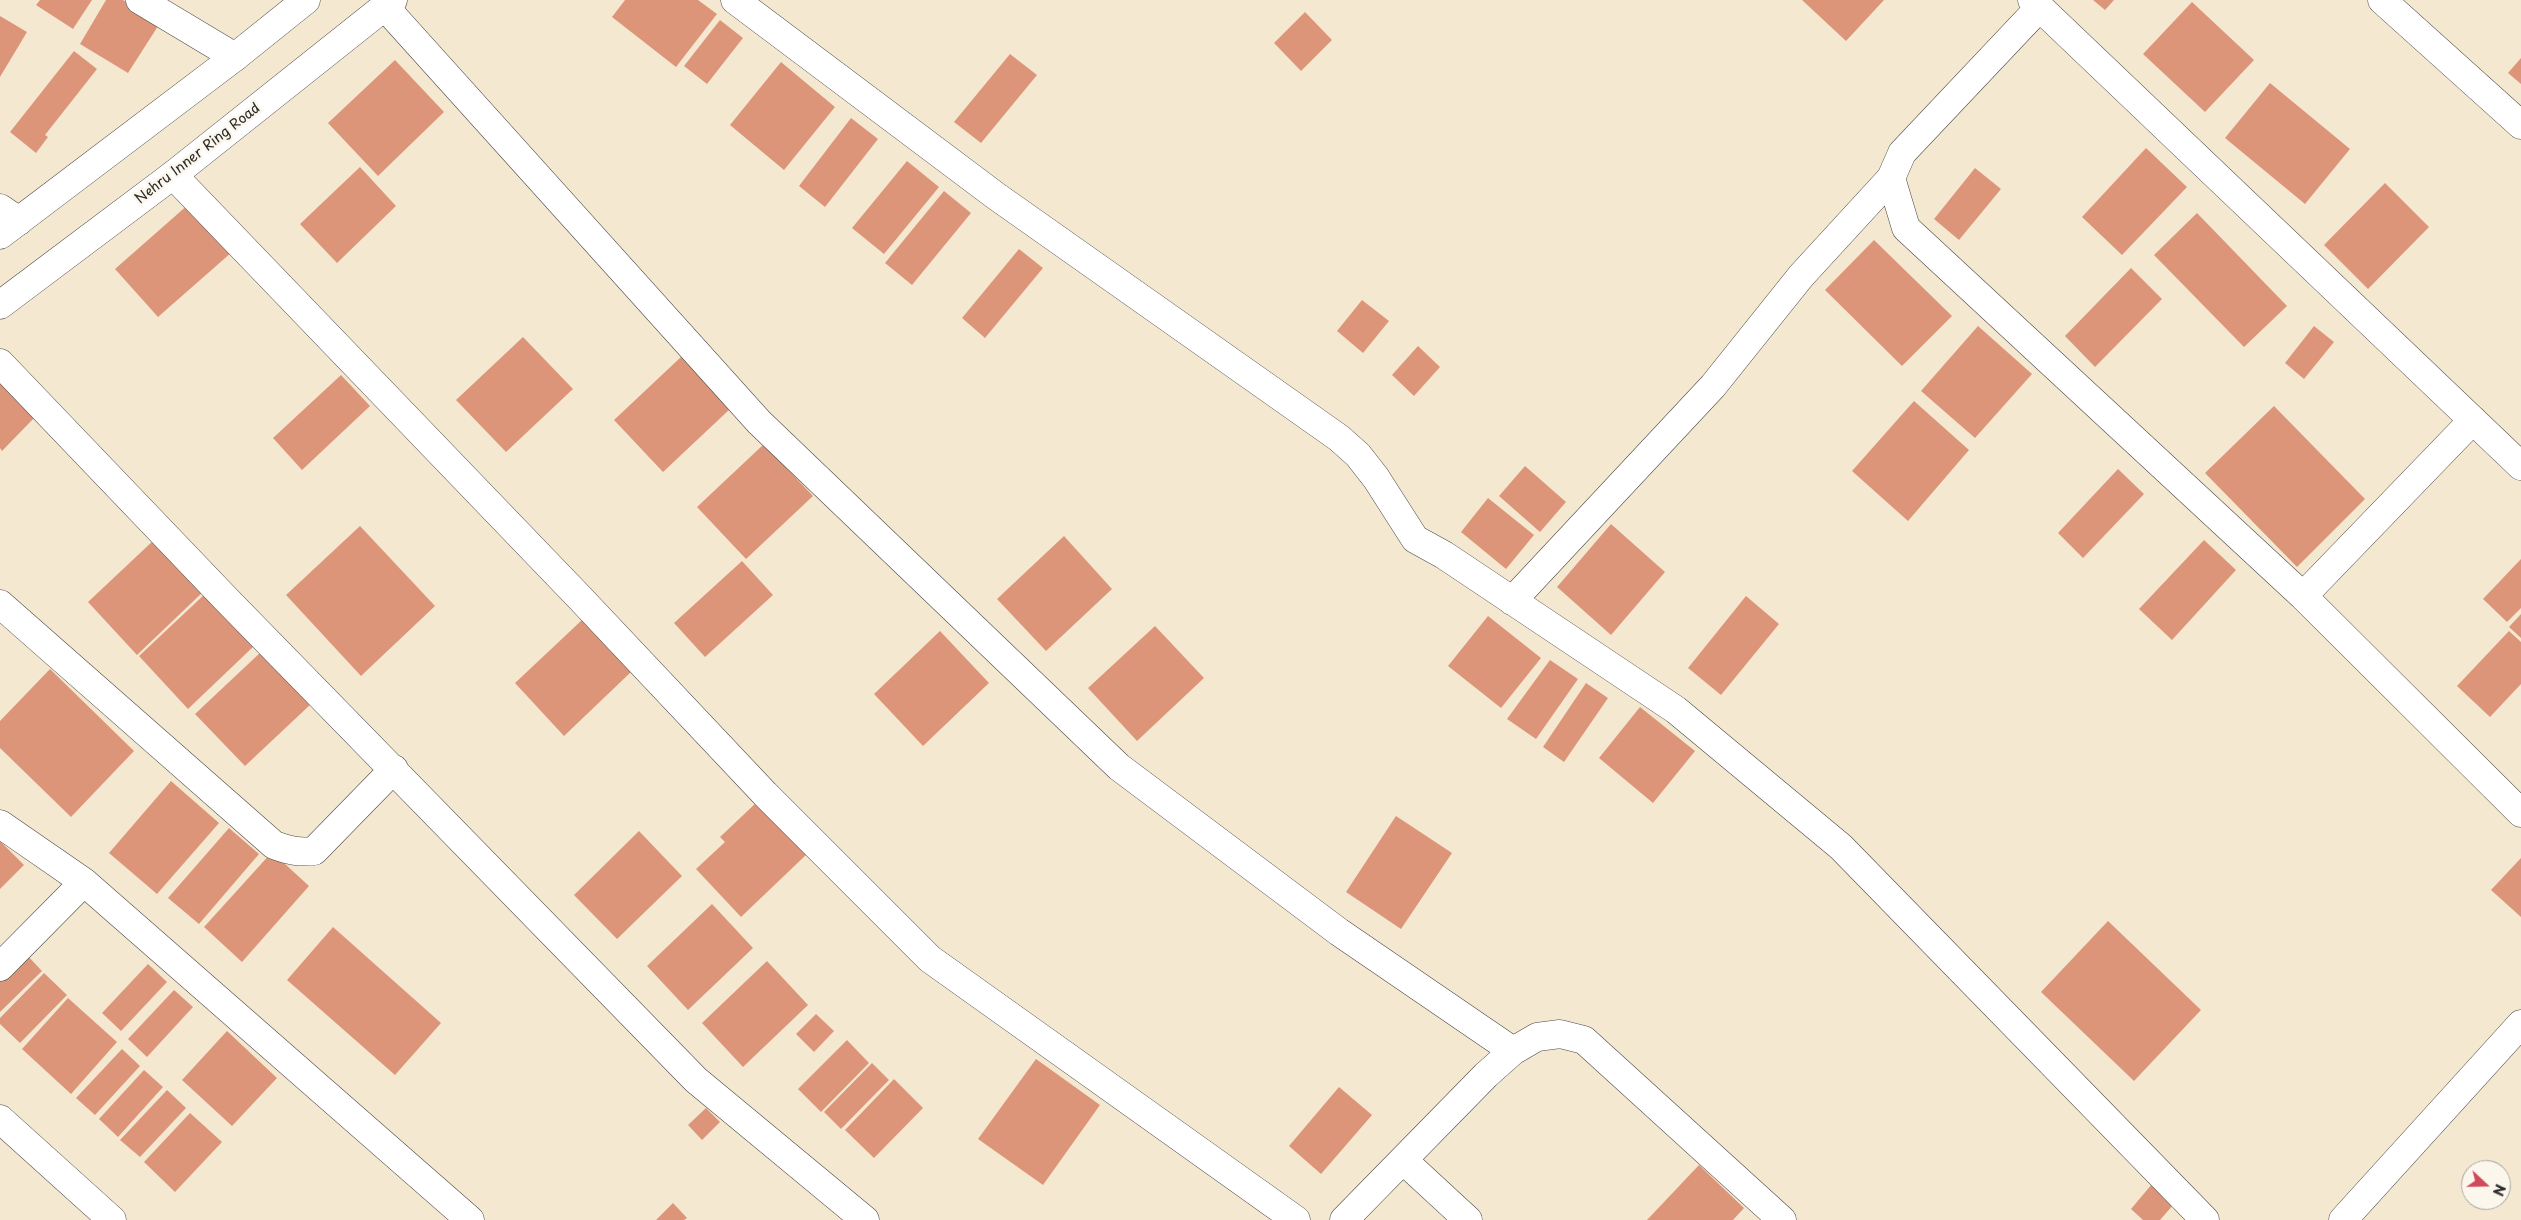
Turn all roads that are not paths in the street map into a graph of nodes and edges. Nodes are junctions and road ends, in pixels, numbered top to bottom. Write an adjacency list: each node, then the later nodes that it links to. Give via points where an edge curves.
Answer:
1 (140, 0): 7 (street)
2 (306, 0): 7 (street)
3 (735, 0): 17 (street, via 996,196 1340,438 1376,478 1415,539)
4 (2382, 0): 8 (street)
5 (389, 3): 9 (street, Nehru Inner Ring Road); 25 (street, via 759,422 1119,767 1339,932)
6 (2036, 4): 10 (street, via 1902,153); 14 (street)
7 (235, 57): 11 (street)
8 (2521, 125)
9 (173, 175): 12 (street, Nehru Inner Ring Road); 31 (street, via 765,794 930,959)
10 (1891, 178): 16 (street, via 1906,228); 17 (street, via 1801,276 1713,386)
11 (6, 221)
12 (0, 305)
13 (0, 363): 19 (street)
14 (2473, 420): 15 (street); 16 (street)
15 (2521, 466)
16 (2303, 596): 20 (street)
17 (1512, 601): 35 (street, via 1676,710 1840,847)
18 (0, 604): 19 (street, via 274,845 295,852 314,851)
19 (394, 770): 30 (street, via 696,1080)
20 (2521, 813)
21 (0, 824): 22 (street)
22 (84, 882): 23 (street); 29 (street)
23 (0, 967)
24 (2521, 1024): 36 (street)
25 (1513, 1051): 27 (street); 34 (street, via 1537,1036 1560,1034 1584,1040)
26 (0, 1119): 28 (street)
27 (1404, 1160): 32 (street); 33 (street)
28 (112, 1220)
29 (470, 1220)
30 (865, 1220)
31 (1296, 1220)
32 (1344, 1220)
33 (1468, 1220)
34 (1782, 1220)
35 (2205, 1220)
36 (2343, 1220)

